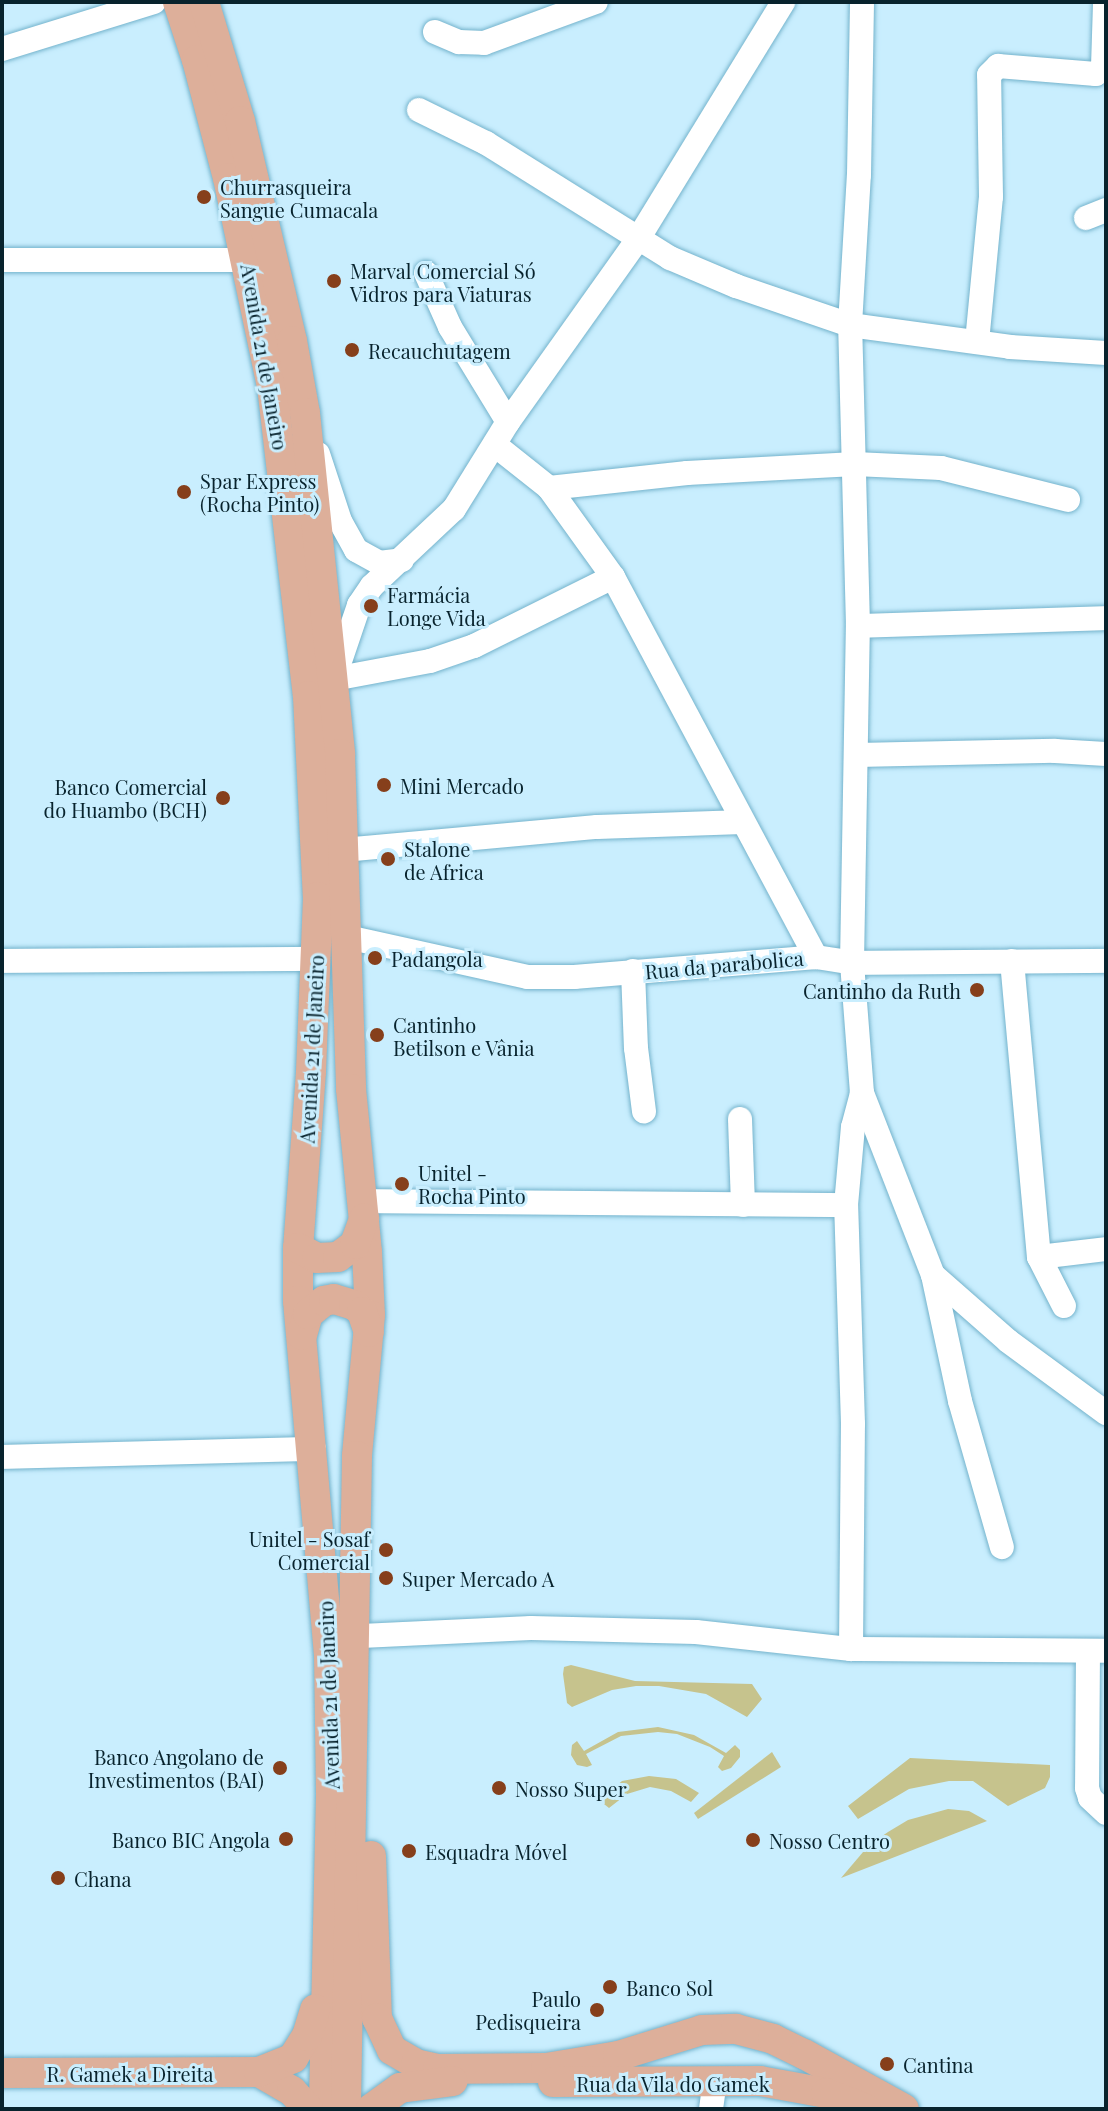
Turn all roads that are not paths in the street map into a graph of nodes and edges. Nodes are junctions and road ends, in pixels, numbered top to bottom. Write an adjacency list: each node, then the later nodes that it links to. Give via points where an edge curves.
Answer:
1 (154, 2): 9 (street)
2 (178, 2): 13 (main road, Avenida 21 de Janeiro)
3 (204, 2): 18 (main road, Avenida 21 de Janeiro, via 270,240)
4 (596, 2): 8 (street, via 484,43 459,42)
5 (783, 2): 11 (street)
6 (862, 2): 15 (street)
7 (1105, 2): 16 (street, via 1103,67 1096,74 998,66 989,75 991,197)
8 (435, 32)
9 (2, 49)
10 (419, 110): 11 (street, via 486,143)
11 (638, 239): 15 (street, via 736,286); 19 (street)
12 (2, 260): 13 (street)
13 (249, 260): 35 (main road, Avenida 21 de Janeiro, via 274,400 307,680 317,838)
14 (426, 273): 19 (street, via 450,327)
15 (850, 325): 16 (street); 21 (street)
16 (977, 342): 17 (street)
17 (1106, 353)
18 (305, 413): 24 (street, via 346,537 371,561); 28 (main road, Avenida 21 de Janeiro)
19 (508, 422): 20 (street)
20 (495, 445): 22 (street); 24 (street, via 454,509)
21 (855, 464): 22 (street, via 687,473); 23 (street, via 941,468); 27 (street)
22 (549, 488): 25 (street)
23 (1068, 500)
24 (402, 560): 28 (street, via 359,605)
25 (613, 577): 28 (street, via 474,646 430,661); 31 (street)
26 (1106, 618): 27 (street)
27 (858, 626): 30 (street)
28 (334, 679): 32 (main road, Avenida 21 de Janeiro)
29 (1106, 754): 30 (street)
30 (857, 755): 39 (street)
31 (743, 822): 32 (street, via 597,827); 34 (street)
32 (343, 850): 33 (main road, Avenida 21 de Janeiro)
33 (347, 937): 40 (street, Rua da parabolica, via 528,977); 46 (main road, Avenida 21 de Janeiro, via 351,1089)
34 (816, 957): 39 (street, Rua da parabolica); 40 (street, Rua da parabolica)
35 (317, 959): 36 (street); 47 (main road, Avenida 21 de Janeiro)
36 (2, 961)
37 (1012, 961): 38 (street, Rua da parabolica); 39 (street, Rua da parabolica); 49 (street)
38 (1106, 961)
39 (852, 963): 41 (street)
40 (633, 971): 42 (street)
41 (862, 1093): 45 (street, via 853,1127); 50 (street)
42 (644, 1111)
43 (740, 1119): 44 (street)
44 (743, 1205): 45 (street); 46 (street)
45 (846, 1205): 60 (street, via 853,1424)
46 (363, 1210): 47 (main road, via 355,1244 338,1257 317,1258); 52 (main road, Avenida 21 de Janeiro)
47 (298, 1248): 53 (main road, Avenida 21 de Janeiro)
48 (1106, 1249): 49 (street)
49 (1039, 1257): 51 (street)
50 (933, 1275): 54 (street, via 1008,1341); 57 (street, via 960,1401)
51 (1064, 1306)
52 (369, 1332): 53 (main road, via 362,1312 334,1299 315,1306); 58 (main road, Avenida 21 de Janeiro, via 357,1456)
53 (302, 1335): 55 (main road, Avenida 21 de Janeiro)
54 (1106, 1413)
55 (314, 1449): 56 (street); 63 (main road, Avenida 21 de Janeiro, via 329,1653)
56 (2, 1457)
57 (1002, 1547)
58 (355, 1569): 59 (main road, Rua da Vila do Gamek); 71 (main road, Avenida 21 de Janeiro)
59 (361, 1636): 60 (street, via 531,1628 681,1632); 64 (main road, Rua da Vila do Gamek, via 374,1980 377,2018 392,2050 438,2069 527,2069 579,2064 702,2030)
60 (851, 1649): 61 (street)
61 (1097, 1651): 62 (street, via 1087,1788)
62 (1106, 1813)
63 (330, 1928): 65 (main road, via 313,2020 302,2048 277,2067); 70 (main road, Avenida 21 de Janeiro)
64 (736, 2029): 67 (main road, via 718,2038 712,2054); 73 (main road, Rua da Vila do Gamek, via 773,2039)
65 (259, 2072): 66 (main road, R. Gamek a Direita); 69 (main road, via 292,2091)
66 (2, 2073)
67 (720, 2089): 68 (main road, Rua da Vila do Gamek, via 794,2085); 72 (main road, Rua da Vila do Gamek, via 440,2081 400,2088)
68 (861, 2108)
69 (308, 2109)
70 (324, 2109)
71 (346, 2109)
72 (371, 2109)
73 (904, 2109)

